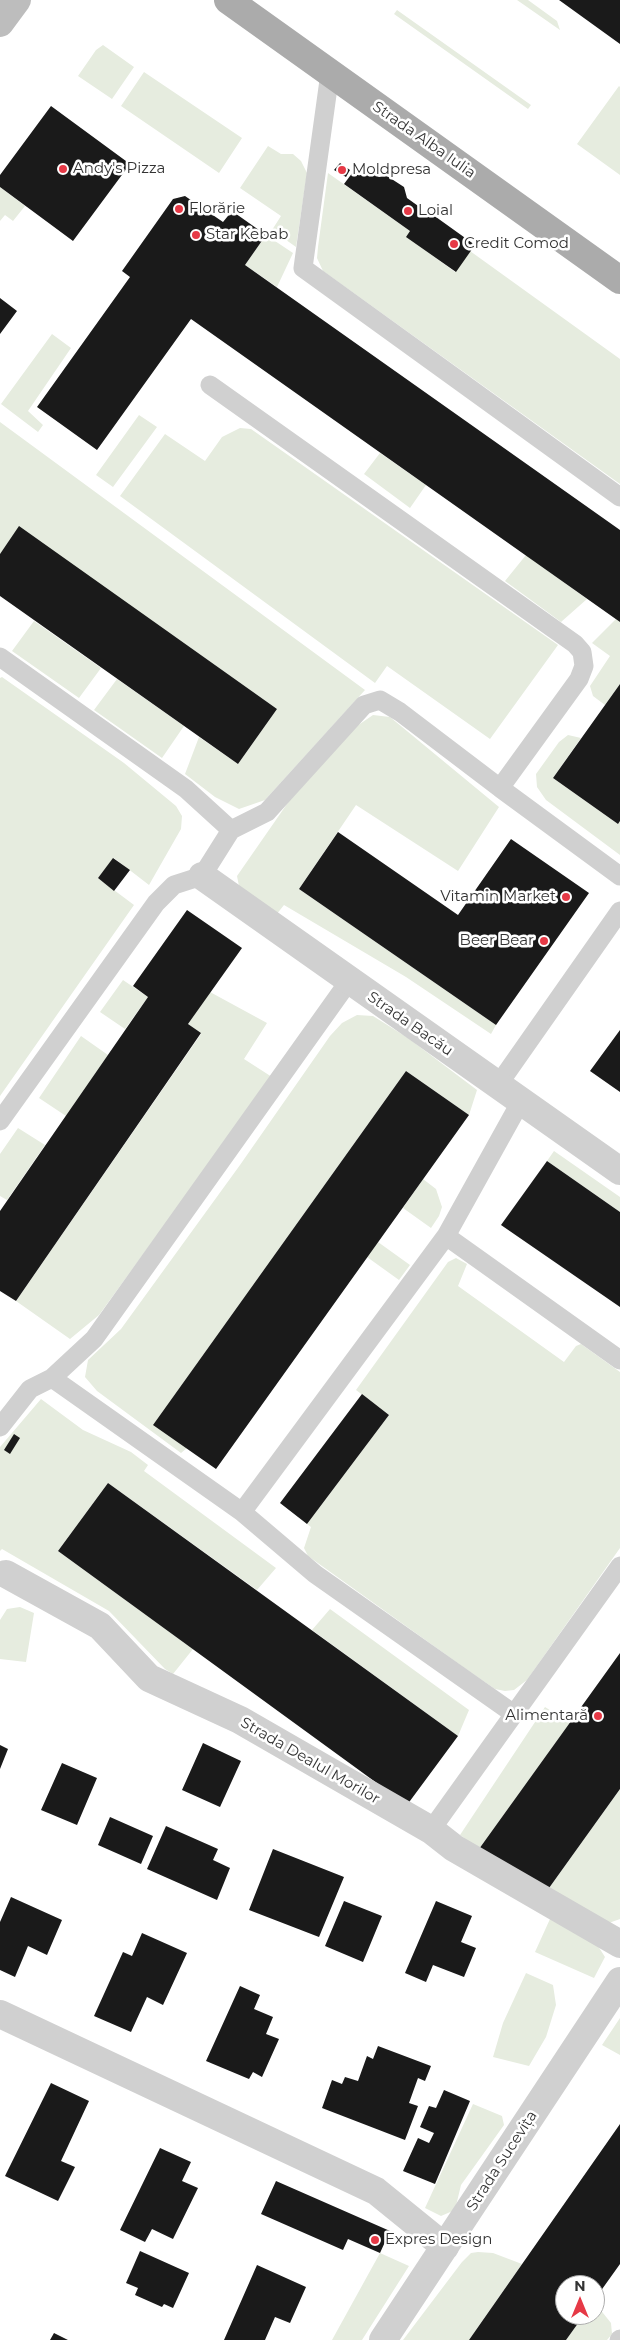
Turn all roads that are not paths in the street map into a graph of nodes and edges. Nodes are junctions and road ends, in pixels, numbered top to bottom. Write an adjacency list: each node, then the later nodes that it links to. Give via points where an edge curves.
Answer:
1 (17, 0): 3 (street)
2 (228, 0): 4 (main road, Strada Alba Iulia)
3 (0, 24)
4 (330, 73): 5 (main road, Strada Alba Iulia); 7 (lane, via 303,268)
5 (620, 280)
6 (210, 385): 9 (lane, via 560,633 582,652 584,666 579,679)
7 (620, 497)
8 (0, 657): 10 (lane, via 186,789)
9 (500, 788): 10 (lane, via 380,700 364,705 267,812); 12 (lane)
10 (231, 830): 11 (lane)
11 (202, 876): 14 (street, Strada Bacău); 17 (lane, via 174,885 156,903)
12 (620, 876)
13 (620, 911): 15 (lane)
14 (349, 981): 15 (street, Strada Bacău); 21 (lane, via 94,1339)
15 (498, 1085): 16 (street, Strada Bacău)
16 (521, 1101): 18 (street, Strada Bacău); 19 (lane)
17 (0, 1122)
18 (620, 1171)
19 (446, 1236): 20 (lane); 23 (lane)
20 (620, 1360)
21 (52, 1378): 22 (lane, via 30,1389); 23 (lane)
22 (0, 1427)
23 (242, 1512): 26 (lane, via 315,1574)
24 (620, 1566): 26 (lane)
25 (6, 1574): 27 (street, Strada Dealul Morilor, via 100,1626 149,1678 240,1720)
26 (514, 1714): 27 (lane)
27 (431, 1830): 28 (street, Strada Dealul Morilor, via 454,1848)
28 (620, 1944)
29 (620, 1982): 31 (street, Strada Sucevița)
30 (0, 2014): 31 (street, via 376,2191)
31 (445, 2248): 32 (street, Strada Sucevița)
32 (384, 2340)

